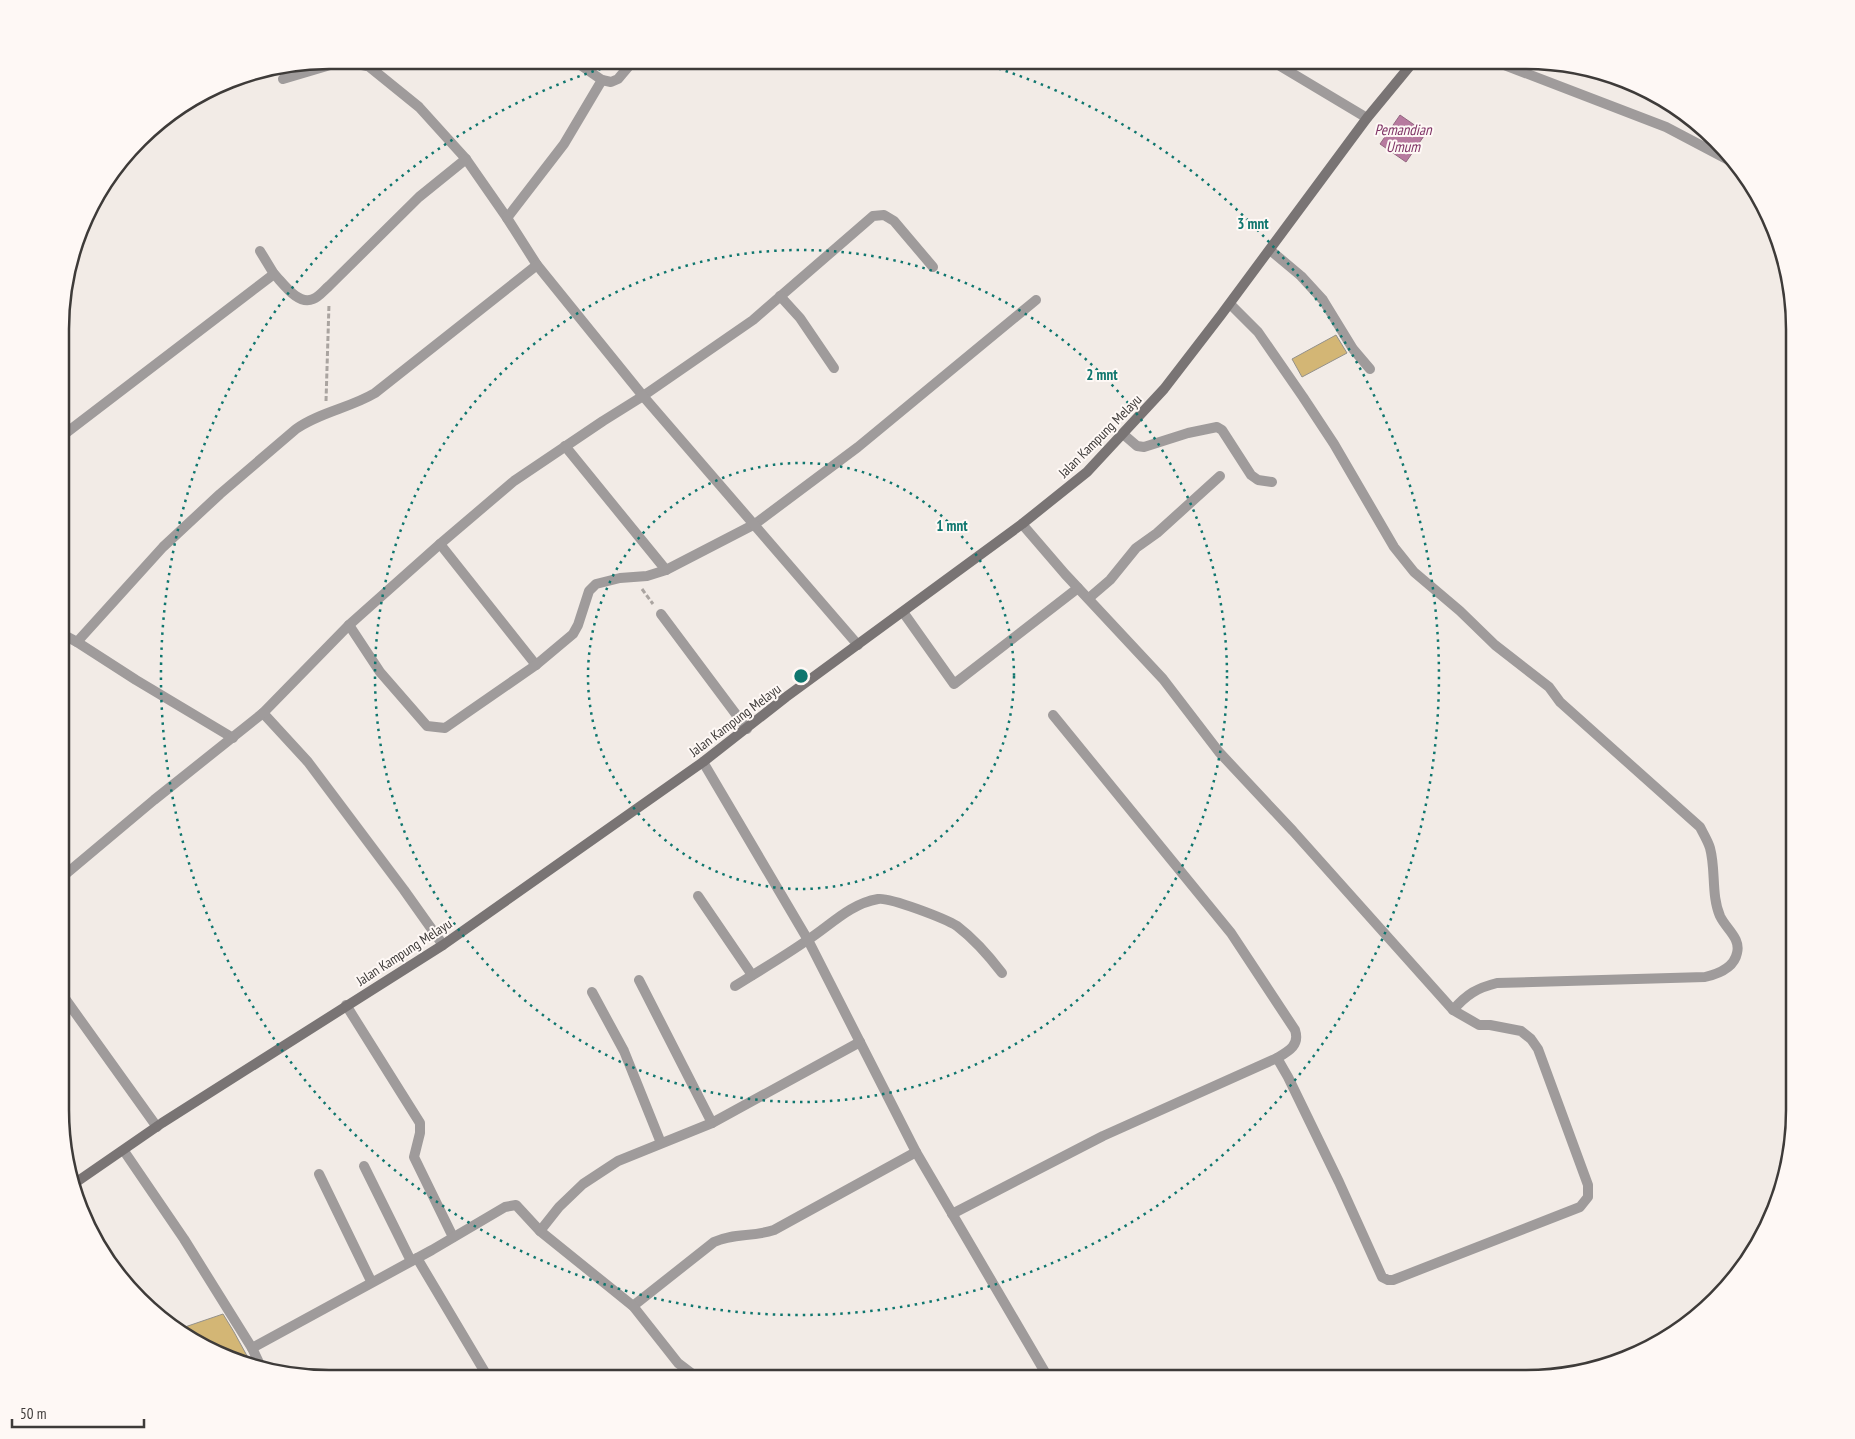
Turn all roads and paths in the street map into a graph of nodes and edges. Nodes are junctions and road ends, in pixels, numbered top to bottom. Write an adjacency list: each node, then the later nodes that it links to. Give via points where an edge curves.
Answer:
1 (317, 69): 8 (street)
2 (372, 69): 12 (street, via 419,108)
3 (586, 69): 9 (street)
4 (626, 69): 9 (street, via 612,82)
5 (1285, 69): 10 (street)
6 (1407, 69): 10 (main road, Jalan Kampung Melayu)
7 (1517, 69): 11 (street, via 1666,127)
8 (283, 79)
9 (602, 80): 13 (street, via 564,144)
10 (1367, 118): 14 (main road, Jalan Kampung Melayu)
11 (1721, 156)
12 (466, 159): 13 (street); 19 (street, via 419,197)
13 (507, 218): 16 (street)
14 (1270, 250): 22 (main road, Jalan Kampung Melayu); 24 (street, via 1301,276 1322,300)
15 (260, 251): 18 (street)
16 (537, 265): 25 (street); 26 (street, via 387,385 365,399)
17 (932, 267): 20 (street, via 894,221 884,214 873,216)
18 (274, 274): 19 (street, via 294,295 305,300 313,300); 27 (street)
19 (329, 286): 26 (path)
20 (780, 296): 23 (street, via 800,318); 25 (street, via 753,320)
21 (1036, 300): 32 (street, via 858,447)
22 (1230, 304): 28 (main road, Jalan Kampung Melayu, via 1156,398); 62 (street, via 1258,332 1283,367 1334,444 1394,548 1414,572 1460,610 1495,645 1549,687 1560,702 1700,827 1710,847 1717,906 1724,924 1737,941 1738,953 1733,963 1719,974 1497,983 1480,987)
23 (834, 368)
24 (1370, 370)
25 (643, 396): 29 (street); 32 (street)
26 (326, 414): 43 (street, via 296,429 220,494 163,547)
27 (69, 431)
28 (1123, 434): 31 (street, via 1137,446 1144,447 1217,427 1251,475 1258,480); 33 (main road, Jalan Kampung Melayu, via 1087,472)
29 (565, 446): 34 (street, via 514,481); 35 (street)
30 (1220, 476): 38 (street, via 1136,548 1110,580)
31 (1272, 482)
32 (755, 524): 35 (street); 44 (street)
33 (1022, 524): 37 (street); 39 (main road, Jalan Kampung Melayu)
34 (440, 544): 41 (street); 45 (street)
35 (666, 570): 36 (street, via 647,576)
36 (633, 576): 40 (path); 45 (street, via 596,584 589,591 573,634)
37 (1078, 588): 38 (street); 39 (street, via 954,684)
38 (1089, 598): 62 (street, via 1163,680 1219,752)
39 (902, 612): 44 (main road, Jalan Kampung Melayu)
40 (661, 614): 48 (street)
41 (349, 625): 45 (street, via 380,672 428,726 435,728 445,728); 46 (street)
42 (69, 638): 43 (street)
43 (77, 642): 49 (street)
44 (858, 645): 48 (main road, Jalan Kampung Melayu)
45 (536, 666)
46 (263, 712): 49 (street); 54 (street, via 308,762)
47 (1053, 715): 64 (street, via 1231,933 1295,1030 1296,1044)
48 (747, 729): 50 (main road, Jalan Kampung Melayu)
49 (233, 738): 51 (street)
50 (703, 762): 53 (street); 54 (main road, Jalan Kampung Melayu)
51 (69, 871)
52 (698, 896): 56 (street)
53 (808, 940): 55 (street, via 856,906 879,899 897,901 955,925); 56 (street); 63 (street)
54 (443, 945): 61 (main road, Jalan Kampung Melayu)
55 (1002, 973)
56 (752, 975): 58 (street)
57 (639, 980): 65 (street)
58 (735, 986)
59 (592, 992): 67 (street, via 624,1051)
60 (69, 1004): 66 (street)
61 (346, 1005): 66 (main road, Jalan Kampung Melayu); 75 (street, via 420,1123 414,1157)
62 (1453, 1010): 64 (street, via 1479,1025 1521,1031 1531,1039 1538,1049 1588,1185 1588,1197 1580,1207 1394,1280 1382,1277 1340,1182)
63 (860, 1042): 65 (street); 69 (street)
64 (1276, 1058): 73 (street, via 1103,1136)
65 (712, 1123): 67 (street)
66 (157, 1127): 68 (main road, Jalan Kampung Melayu)
67 (661, 1143): 74 (street, via 618,1161 583,1184)
68 (124, 1151): 72 (main road, Jalan Kampung Melayu); 79 (street)
69 (916, 1152): 73 (street); 78 (street, via 774,1230 714,1242)
70 (364, 1166): 76 (street)
71 (319, 1174): 77 (street)
72 (79, 1180)
73 (952, 1214): 83 (street)
74 (540, 1231): 75 (street, via 516,1206 505,1207); 78 (street)
75 (454, 1237): 76 (street)
76 (414, 1259): 77 (street); 81 (street)
77 (371, 1282): 79 (street)
78 (633, 1306): 82 (street)
79 (252, 1348): 80 (street)
80 (258, 1360)
81 (484, 1370)
82 (687, 1370)
83 (1044, 1370)

